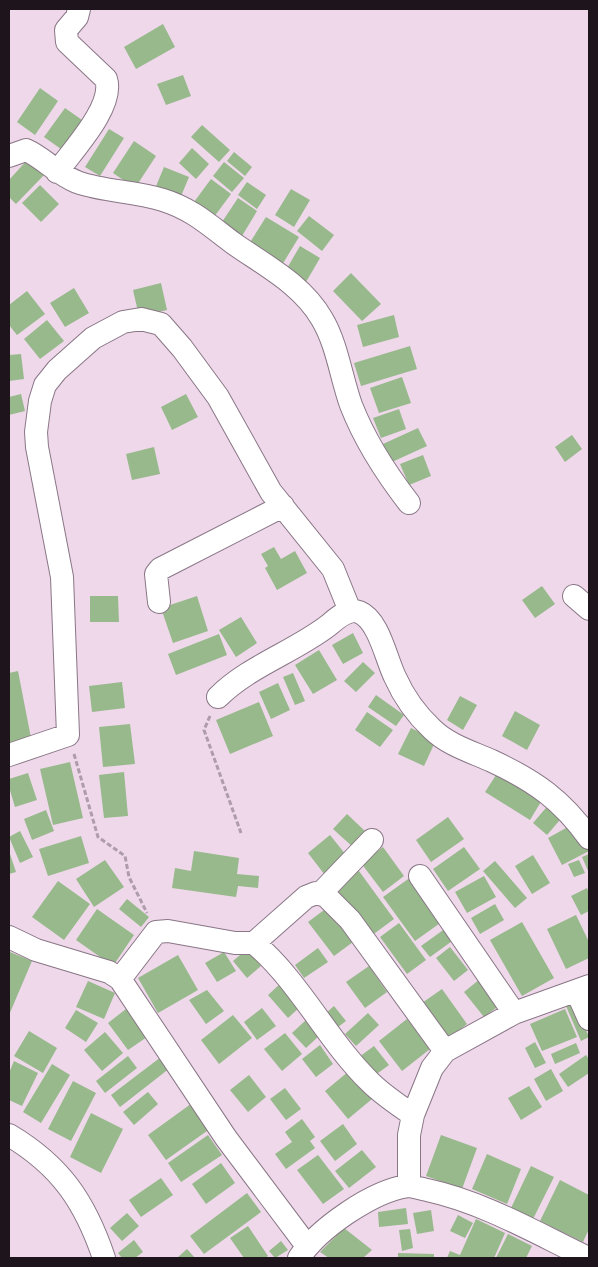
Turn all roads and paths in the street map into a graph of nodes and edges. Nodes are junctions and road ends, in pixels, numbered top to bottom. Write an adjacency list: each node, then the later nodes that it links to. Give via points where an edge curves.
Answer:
1 (79, 9): 3 (street, via 77,17 66,30 67,42 106,79 108,85 105,102 96,118)
2 (9, 156): 3 (street, via 26,150)
3 (57, 172): 4 (street, via 92,186 160,199 197,214 280,274 312,304 330,336 351,406 366,440)
4 (409, 503)
5 (283, 506): 6 (street, via 160,569 156,574); 7 (street, via 333,569); 9 (street, via 271,492 218,397 161,324 141,319 123,322 93,338 57,370 45,385 36,432 62,577)
6 (158, 602)
7 (350, 611): 8 (street, via 300,646 231,684); 12 (street, via 359,612 373,624 394,677 433,730 532,783 557,800)
8 (218, 697): 11 (path, via 204,730)
9 (68, 734): 10 (street); 16 (path, via 98,837 125,856 129,877)
10 (9, 755)
11 (241, 833)
12 (589, 838)
13 (372, 840): 15 (street)
14 (420, 876): 21 (street)
15 (320, 893): 18 (street, via 306,897); 23 (street, via 350,920)
16 (156, 932): 18 (street); 19 (street)
17 (9, 937): 19 (street, via 36,950 109,972)
18 (254, 943): 24 (street, via 308,1003 369,1081)
19 (120, 979): 27 (street)
20 (583, 989): 21 (street); 22 (street)
21 (514, 1013): 23 (street)
22 (589, 1019)
23 (445, 1051): 24 (street, via 432,1068)
24 (413, 1115): 26 (street, via 409,1135)
25 (9, 1135): 28 (street, via 52,1165 68,1184)
26 (409, 1186): 27 (street, via 340,1217); 29 (street, via 440,1192 484,1208)
27 (303, 1252)
28 (104, 1258)
29 (588, 1258)

